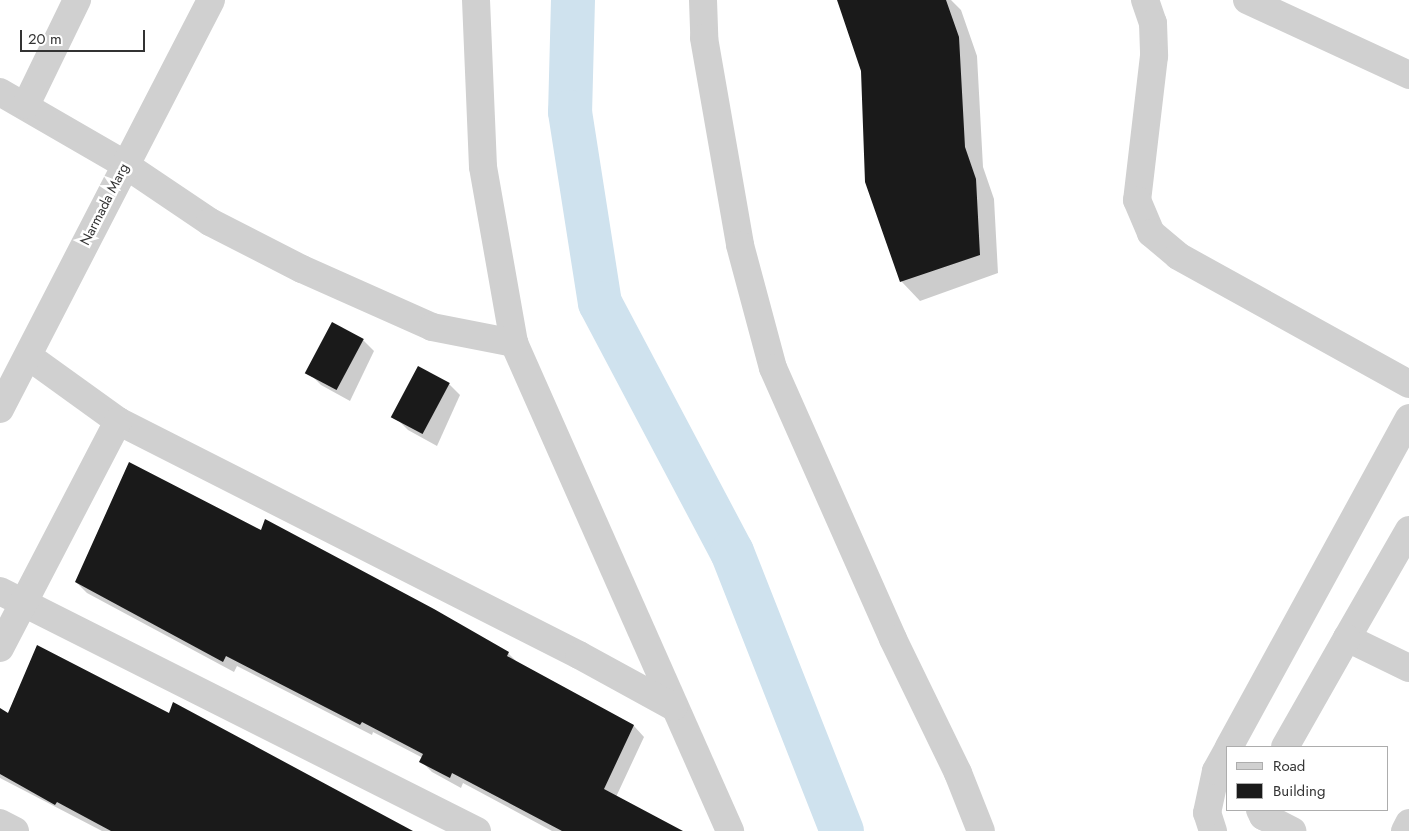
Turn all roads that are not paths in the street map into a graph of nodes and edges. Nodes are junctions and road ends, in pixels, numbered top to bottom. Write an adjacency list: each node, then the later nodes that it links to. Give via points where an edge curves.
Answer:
1 (77, 0): 9 (street)
2 (211, 0): 10 (street, Narmada Marg)
3 (476, 0): 11 (street, via 483,167)
4 (704, 0): 32 (street, via 704,38 740,245 773,368 893,639 958,773)
5 (1145, 0): 13 (street, via 1153,23 1154,56 1137,200 1151,233 1178,256)
6 (1247, 0): 7 (street)
7 (1409, 75)
8 (0, 92): 9 (street)
9 (26, 105): 10 (street)
10 (124, 164): 11 (street, via 210,222 302,269 432,327); 12 (street, Narmada Marg)
11 (514, 343): 22 (street)
12 (28, 356): 14 (street, Narmada Marg); 16 (street)
13 (1409, 384)
14 (0, 409)
15 (1409, 418): 23 (street)
16 (118, 421): 18 (street); 22 (street, via 579,655)
17 (1409, 530): 19 (street)
18 (12, 597): 20 (street); 30 (street)
19 (1347, 638): 21 (street); 24 (street)
20 (0, 648)
21 (1409, 668)
22 (674, 707): 31 (street)
23 (1229, 746)
24 (1286, 746)
25 (1226, 752): 33 (street, via 1216,771 1207,813)
26 (1260, 811): 34 (street, via 1263,816)
27 (0, 823): 29 (street)
28 (1409, 824): 35 (street)
29 (15, 831)
30 (477, 831)
31 (730, 831)
32 (981, 831)
33 (1213, 831)
34 (1292, 831)
35 (1405, 831)

